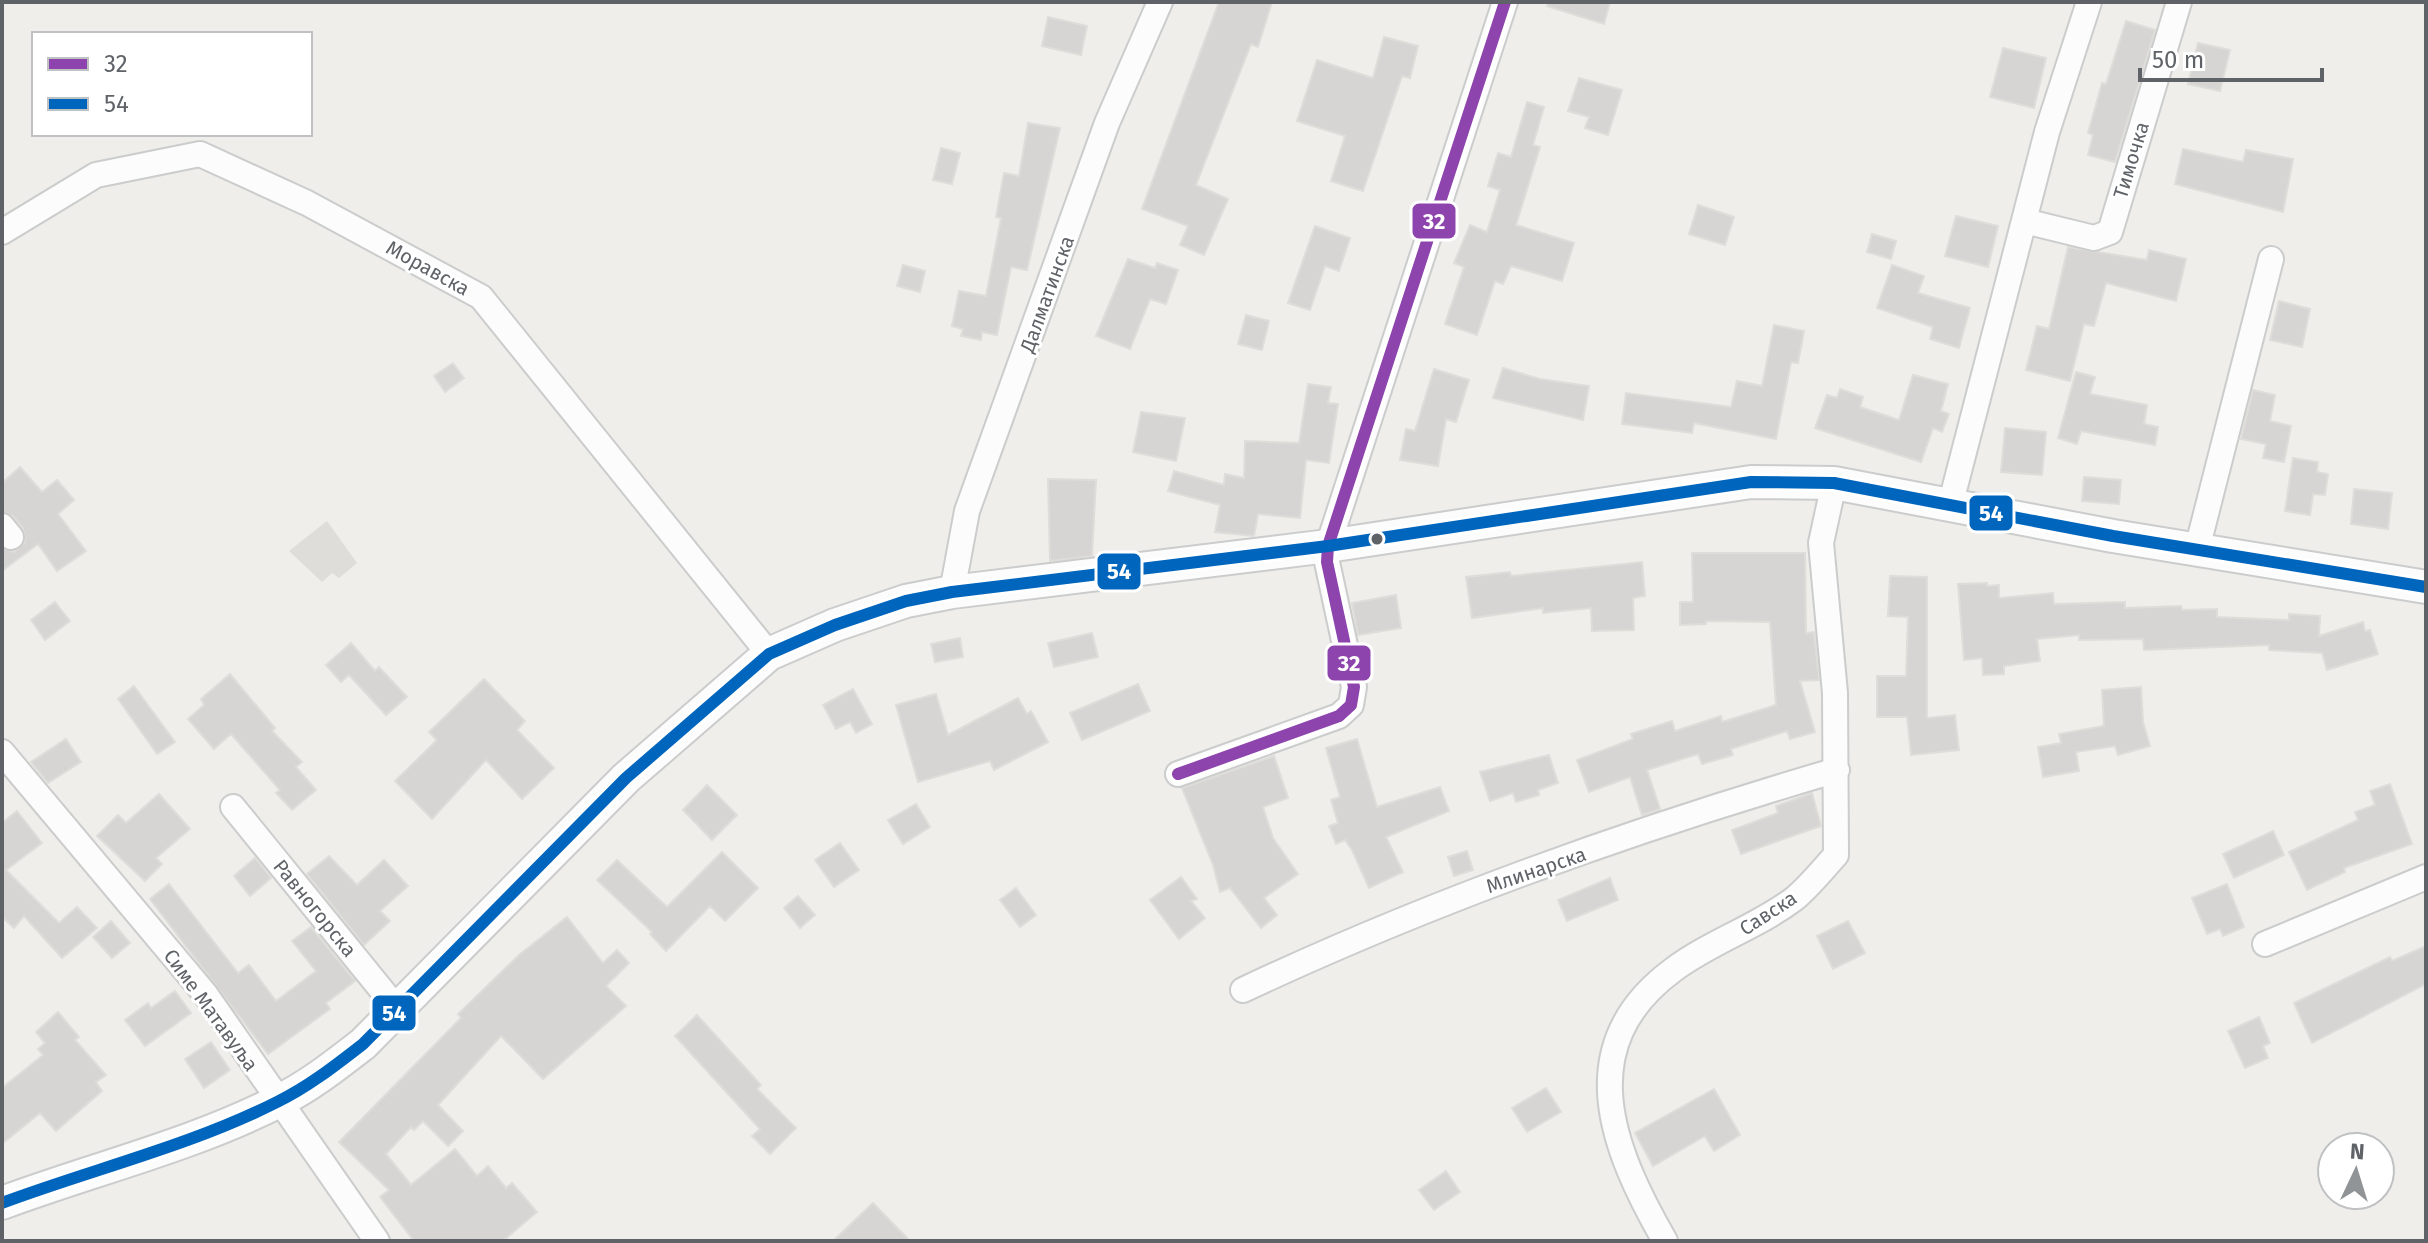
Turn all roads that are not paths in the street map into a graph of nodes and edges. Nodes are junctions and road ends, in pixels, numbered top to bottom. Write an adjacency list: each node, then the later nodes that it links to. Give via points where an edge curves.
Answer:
1 (1160, 2): 13 (street, Далматинска, via 1107,123 972,498)
2 (1505, 2): 10 (street)
3 (2089, 2): 5 (street)
4 (2179, 2): 5 (street, Тимочка, via 2110,232 2094,238)
5 (2024, 221): 9 (street)
6 (2, 232): 14 (street, Моравска, via 96,175 200,154 307,203 481,297)
7 (2271, 259): 11 (street)
8 (1834, 483): 9 (street); 10 (street, via 1751,482); 16 (street, Савска, via 1821,543)
9 (1951, 502): 11 (street)
10 (1328, 546): 13 (street); 17 (street, via 1354,687 1351,705 1339,716)
11 (2197, 549): 12 (street)
12 (2426, 587)
13 (952, 592): 14 (street, via 906,601)
14 (769, 654): 22 (street, via 626,778)
15 (2, 752): 23 (street, Симе Матавуља, via 206,995)
16 (1837, 770): 21 (street, Млинарска, via 1738,799 1434,906); 26 (street, Савска, via 1836,855 1795,898 1674,968 1623,1022 1614,1047 1608,1100 1612,1125 1626,1168)
17 (1178, 774)
18 (233, 807): 22 (street, Равногорска)
19 (2426, 877): 20 (street)
20 (2265, 944)
21 (1243, 990)
22 (398, 1010): 23 (street, via 363,1044)
23 (277, 1102): 24 (street); 25 (street, Симе Матавуља)
24 (2, 1203)
25 (377, 1241)
26 (1665, 1241)

